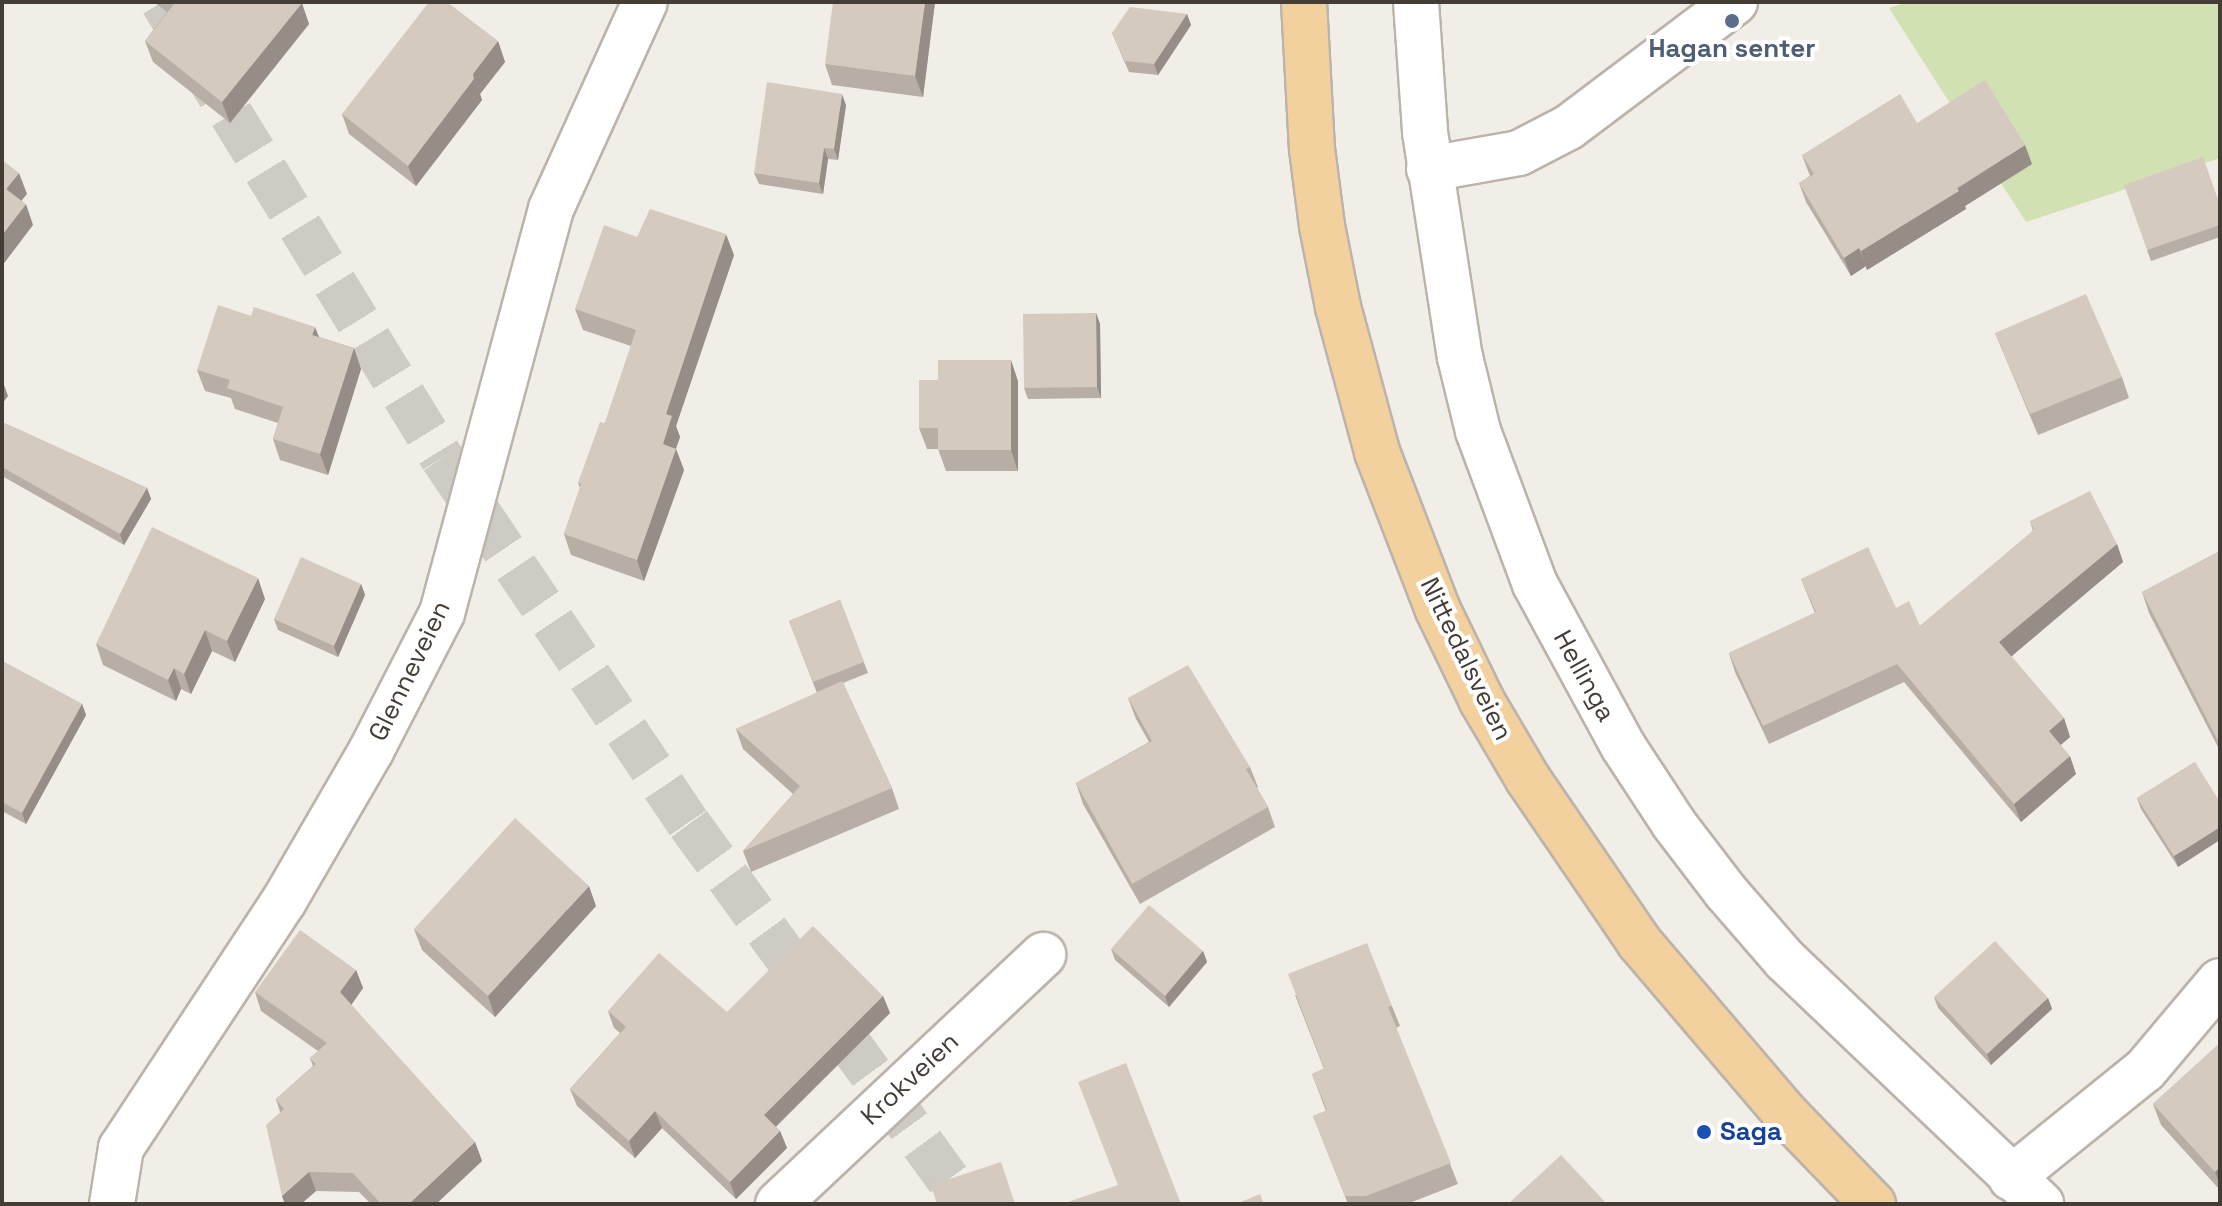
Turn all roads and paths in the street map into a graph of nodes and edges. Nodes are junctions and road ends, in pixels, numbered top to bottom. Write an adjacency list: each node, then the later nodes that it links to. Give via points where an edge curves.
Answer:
1 (645, 2): 9 (street, Glenneveien, via 551,209 442,613 371,751 284,901 121,1148)
2 (1304, 2): 11 (main road, Nittedalsveien, via 1312,149 1338,307 1377,452 1438,610 1528,779 1639,942 1787,1115)
3 (1416, 2): 5 (street, Hellinga)
4 (1735, 2): 5 (street, via 1569,127 1519,153)
5 (1429, 169): 8 (street, Hellinga, via 1449,304 1483,446 1535,584 1623,746 1674,824 1785,960)
6 (1043, 955): 10 (street, Krokveien)
7 (2220, 981): 8 (street, via 2145,1070)
8 (2026, 1191)
9 (112, 1204)
10 (778, 1204)
11 (1873, 1204)

